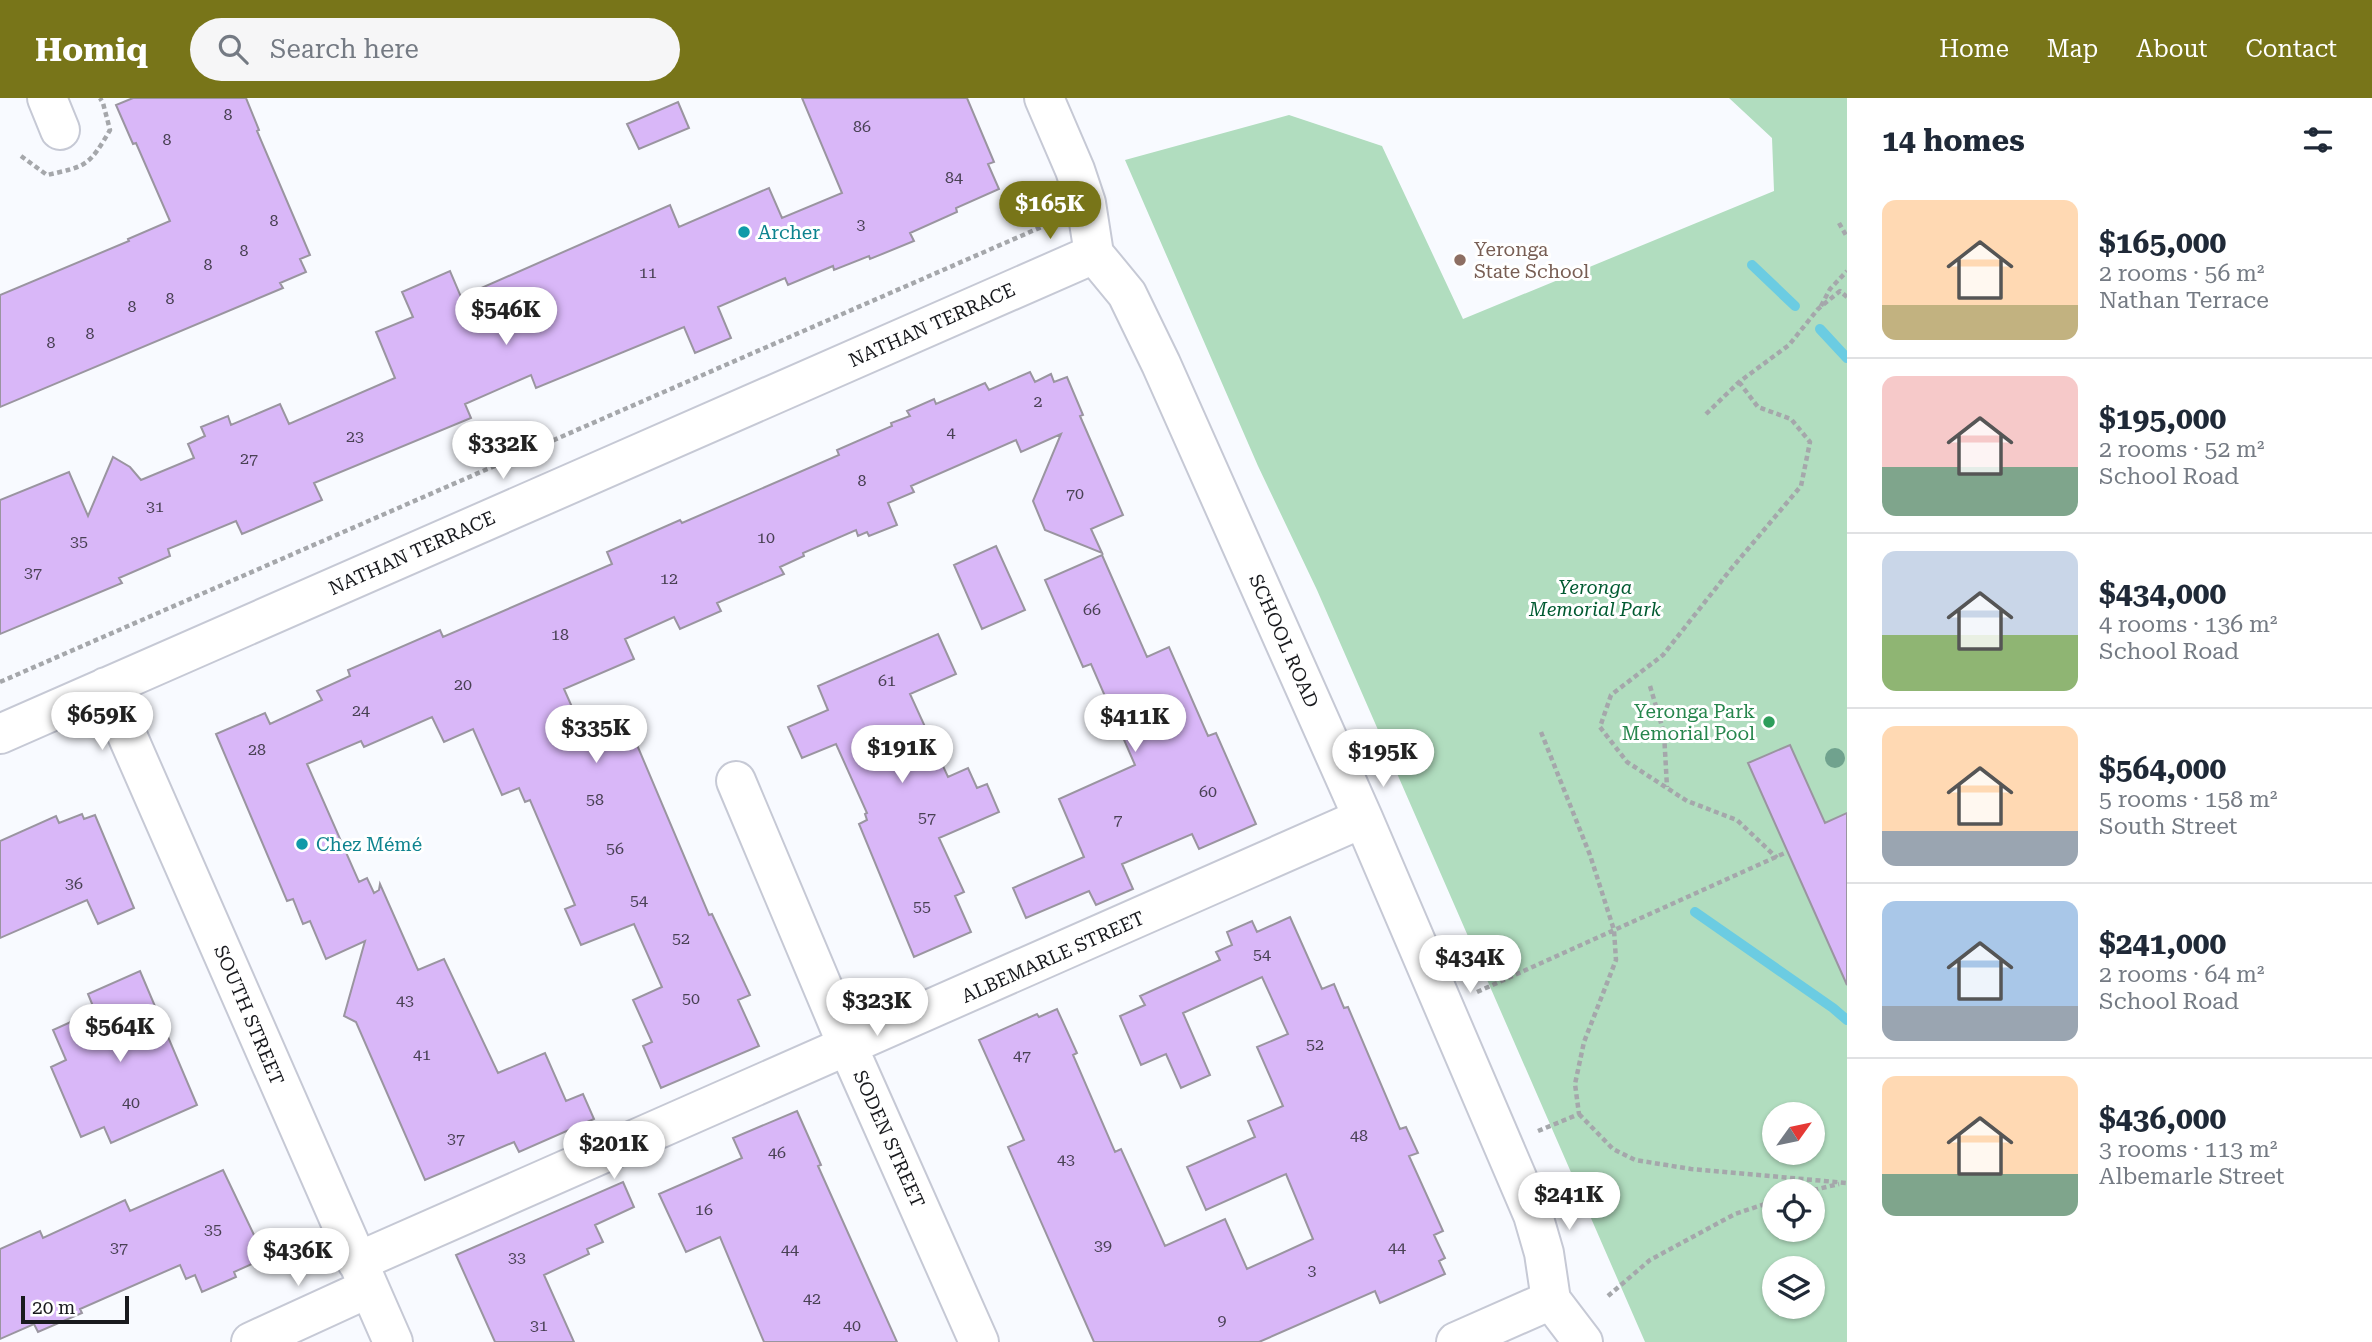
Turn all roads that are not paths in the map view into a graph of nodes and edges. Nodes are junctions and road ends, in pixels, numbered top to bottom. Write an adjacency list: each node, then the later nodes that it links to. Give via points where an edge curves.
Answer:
1 (1044, 98): 2 (street, via 1086,203)
2 (1094, 254): 3 (street, NATHAN TERRACE); 6 (street, SCHOOL ROAD, via 1127,294 1144,325)
3 (106, 687): 4 (street, NATHAN TERRACE); 8 (street, SOUTH STREET)
4 (0, 734)
5 (736, 781): 7 (street, SODEN STREET)
6 (1363, 818): 7 (street, ALBEMARLE STREET); 9 (street, SCHOOL ROAD, via 1533,1215)
7 (848, 1047): 8 (street, ALBEMARLE STREET, via 401,1240); 12 (street, SODEN STREET)
8 (363, 1275): 10 (street, ALBEMARLE STREET); 11 (street, SOUTH STREET)
9 (1551, 1300): 13 (street); 14 (street, SCHOOL ROAD)
10 (251, 1342)
11 (393, 1342)
12 (979, 1342)
13 (1456, 1342)
14 (1583, 1342)

